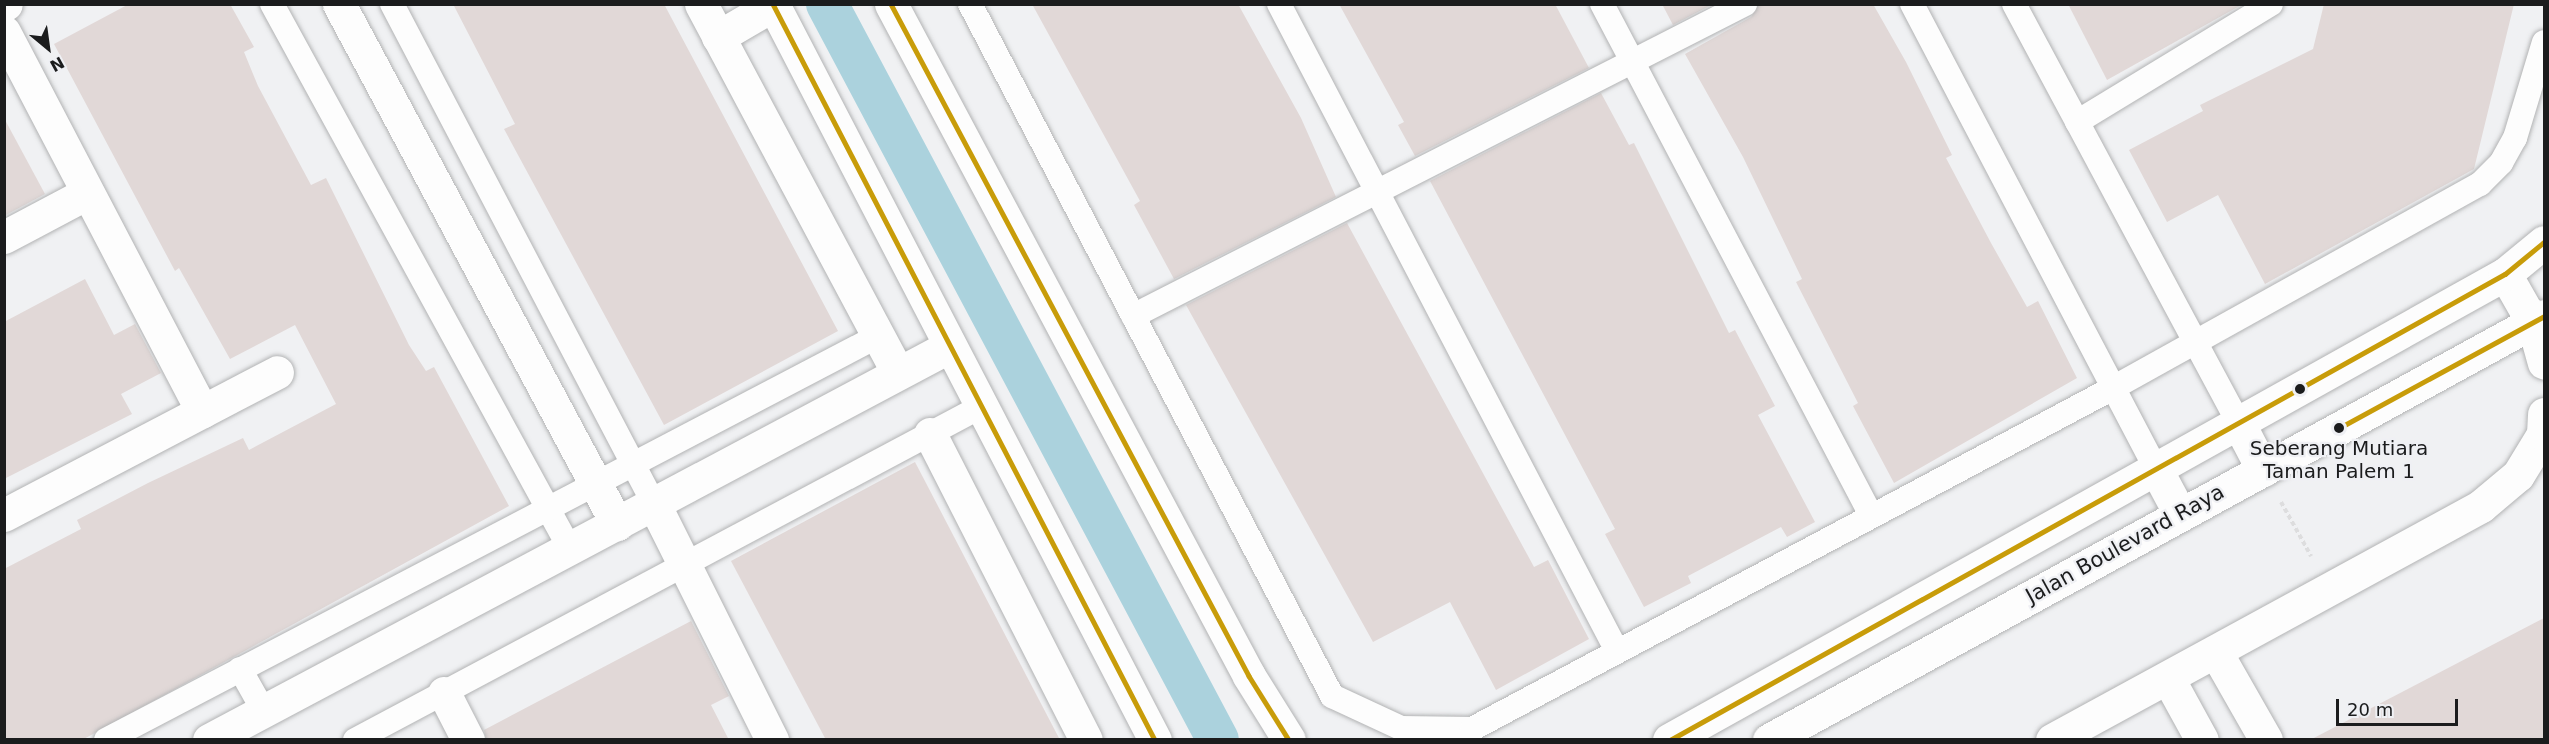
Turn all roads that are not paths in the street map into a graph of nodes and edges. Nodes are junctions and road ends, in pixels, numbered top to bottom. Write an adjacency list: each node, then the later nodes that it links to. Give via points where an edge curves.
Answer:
1 (272, 4): 43 (lane)
2 (339, 4): 41 (street)
3 (392, 4): 38 (lane)
4 (701, 4): 15 (street)
5 (891, 4): 63 (street, via 1244,665)
6 (970, 4): 24 (lane)
7 (1278, 4): 20 (lane)
8 (1602, 4): 17 (lane)
9 (1745, 4): 17 (lane)
10 (1912, 4): 32 (lane)
11 (2014, 4): 18 (lane)
12 (2271, 4): 18 (lane)
13 (773, 5): 15 (street); 28 (street)
14 (4, 32): 19 (street)
15 (718, 37): 26 (street)
16 (2544, 42): 27 (lane, via 2515,138 2501,164 2480,184)
17 (1633, 64): 20 (lane); 46 (lane)
18 (2077, 122): 27 (lane)
19 (87, 193): 21 (street); 34 (street)
20 (1376, 194): 24 (lane); 50 (lane)
21 (4, 237)
22 (2544, 242): 23 (street)
23 (2505, 274): 25 (street); 36 (street)
24 (1132, 316): 50 (lane, via 1332,696 1401,728 1472,729)
25 (2539, 319): 29 (street); 40 (street, Jalan Boulevard Raya)
26 (878, 336): 31 (street); 38 (lane)
27 (2194, 342): 32 (lane); 36 (lane)
28 (950, 346): 31 (street); 33 (street)
29 (2544, 363)
30 (277, 372): 34 (street)
31 (898, 373): 42 (street)
32 (2113, 388): 39 (lane); 46 (lane)
33 (982, 406): 37 (lane); 62 (street)
34 (202, 411): 45 (street)
35 (2544, 414): 51 (street, via 2542,434 2518,475 2481,507)
36 (2239, 424): 39 (street); 40 (street)
37 (930, 434): 49 (lane); 61 (street)
38 (633, 464): 41 (lane); 42 (lane)
39 (2156, 469): 44 (street); 64 (street)
40 (2263, 470): 44 (street, Jalan Boulevard Raya)
41 (595, 484): 43 (lane); 47 (street)
42 (654, 504): 47 (street); 49 (street)
43 (547, 508): 48 (lane); 52 (lane)
44 (2180, 514): 65 (street, Jalan Boulevard Raya)
45 (4, 515)
46 (1871, 515): 50 (lane)
47 (617, 524): 48 (street)
48 (570, 549): 55 (street)
49 (684, 565): 54 (lane); 60 (street)
50 (1617, 651)
51 (2217, 654): 53 (street); 68 (street)
52 (240, 669): 55 (lane); 56 (lane)
53 (2169, 680): 66 (street); 67 (street)
54 (444, 693): 58 (lane); 59 (street)
55 (264, 710): 57 (street)
56 (106, 740)
57 (209, 740)
58 (355, 740)
59 (468, 740)
60 (772, 740)
61 (1086, 740)
62 (1155, 740)
63 (1289, 740)
64 (1669, 740)
65 (1769, 740)
66 (2052, 740)
67 (2202, 740)
68 (2266, 740)

